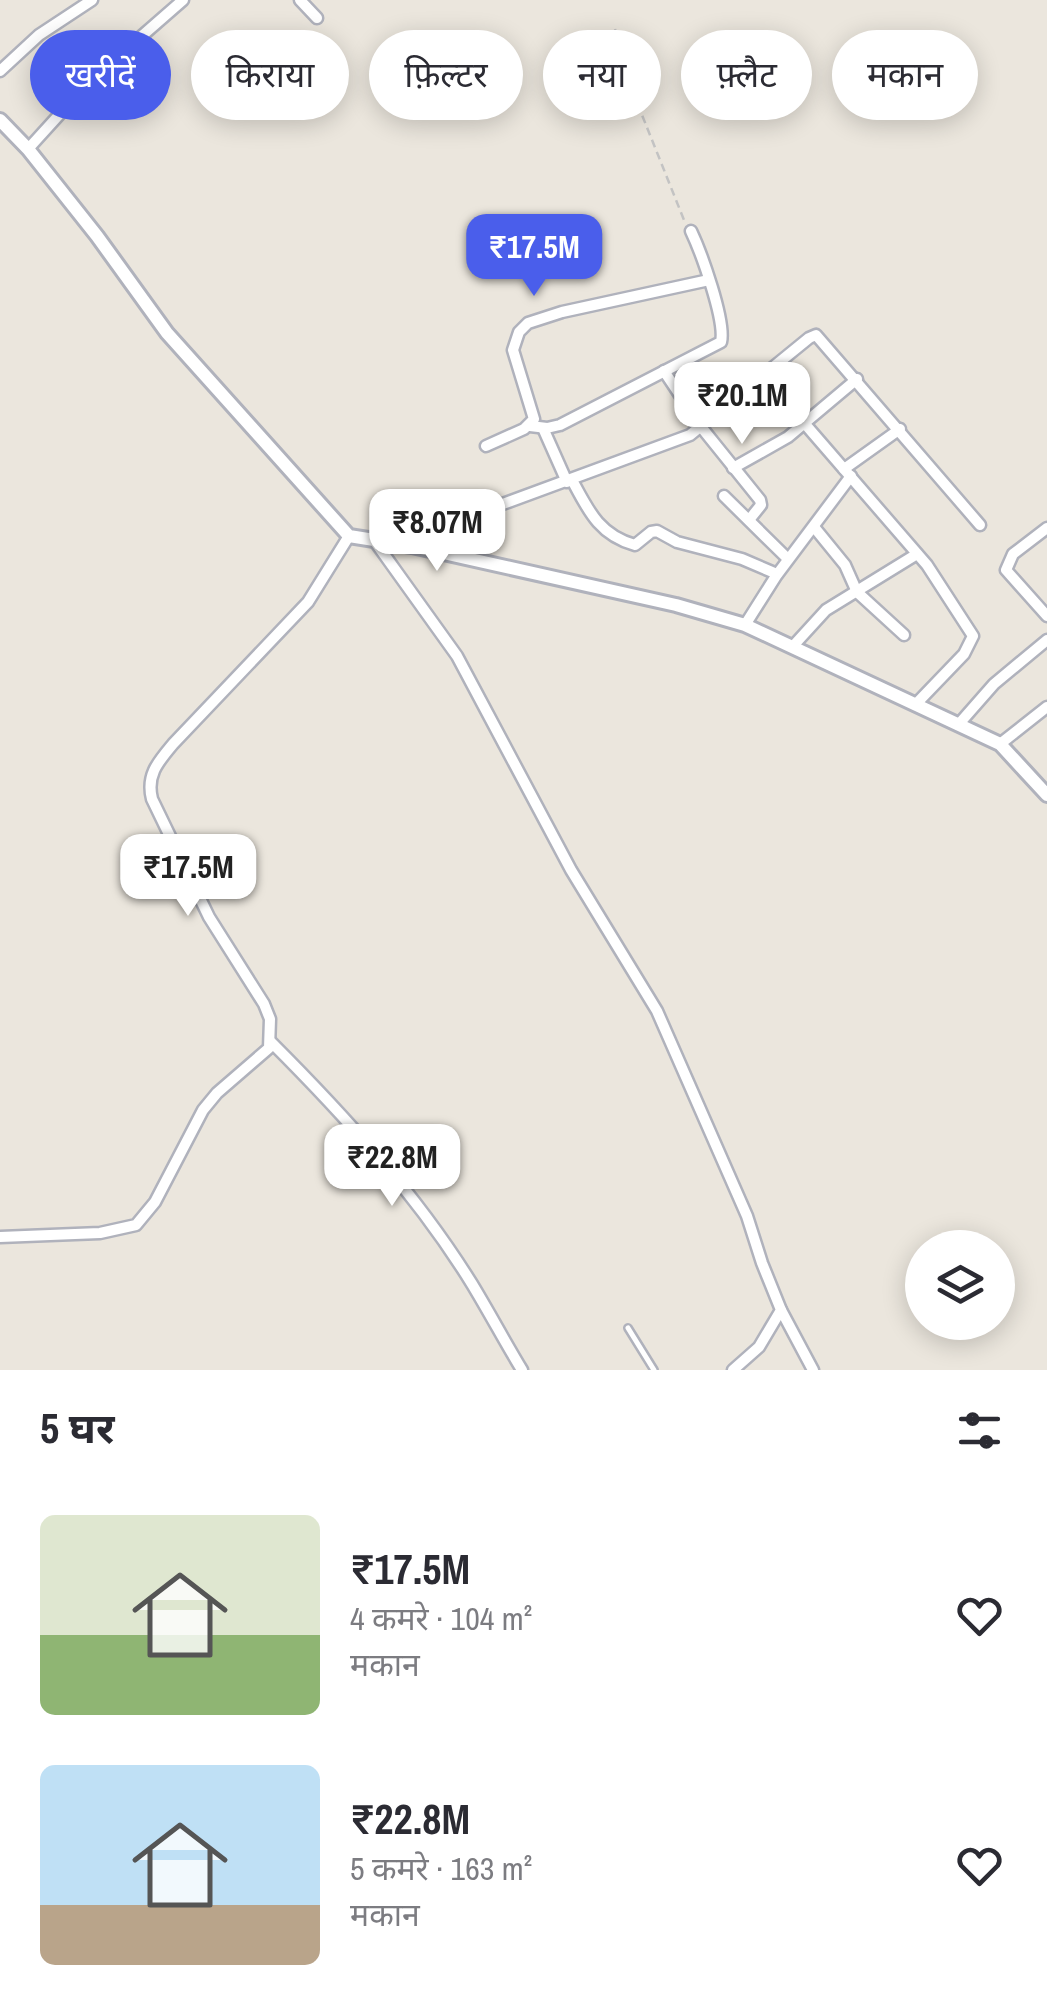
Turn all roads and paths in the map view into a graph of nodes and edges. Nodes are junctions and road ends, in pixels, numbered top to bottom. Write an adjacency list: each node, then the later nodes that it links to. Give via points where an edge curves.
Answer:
1 (92, 0): 6 (street)
2 (183, 0): 8 (street, via 88,83)
3 (300, 0): 4 (street)
4 (317, 18)
5 (615, 28): 9 (path, via 646,127)
6 (0, 71)
7 (0, 120): 8 (street)
8 (28, 149): 27 (street, via 167,333)
9 (691, 230): 10 (street)
10 (709, 280): 11 (street, via 722,339); 14 (street, via 522,327 513,350 534,414)
11 (664, 371): 15 (street); 16 (street)
12 (857, 379): 13 (street); 16 (street, via 813,335); 17 (street)
13 (805, 424): 19 (street); 20 (street)
14 (530, 426): 15 (street); 18 (street)
15 (543, 428): 21 (street)
16 (702, 428): 19 (street); 21 (street)
17 (900, 429): 20 (street); 24 (street)
18 (486, 446)
19 (733, 468): 23 (street, via 761,502)
20 (848, 472): 25 (street); 30 (street)
21 (570, 481): 29 (street); 32 (street, via 597,524 624,542 634,546 657,531)
22 (724, 496): 23 (street)
23 (748, 520): 31 (street)
24 (980, 524)
25 (814, 527): 31 (street); 33 (street, via 845,565)
26 (1047, 528): 34 (street, via 1013,554 1006,570)
27 (349, 536): 28 (street); 44 (street, via 308,602 173,744 150,780 152,799 209,917 264,1004)
28 (376, 542): 29 (street); 46 (street, via 457,656 571,870 657,1011)
29 (412, 546): 35 (street)
30 (917, 554): 33 (street); 39 (street, via 974,639)
31 (788, 559): 32 (street)
32 (778, 574): 35 (street)
33 (856, 592): 36 (street); 38 (street, via 826,610)
34 (1047, 616)
35 (745, 625): 38 (street)
36 (904, 635)
37 (1047, 640): 41 (street)
38 (794, 645): 39 (street)
39 (914, 705): 41 (street)
40 (1047, 707): 42 (street)
41 (958, 725): 42 (street)
42 (1000, 744): 43 (street)
43 (1047, 795)
44 (271, 1042): 45 (street, via 203,1110 155,1202 136,1224 100,1234); 48 (street, via 430,1224)
45 (0, 1238)
46 (782, 1310): 50 (street, via 759,1347); 51 (street)
47 (628, 1328): 49 (lane)
48 (522, 1370)
49 (654, 1370)
50 (733, 1370)
51 (814, 1370)

